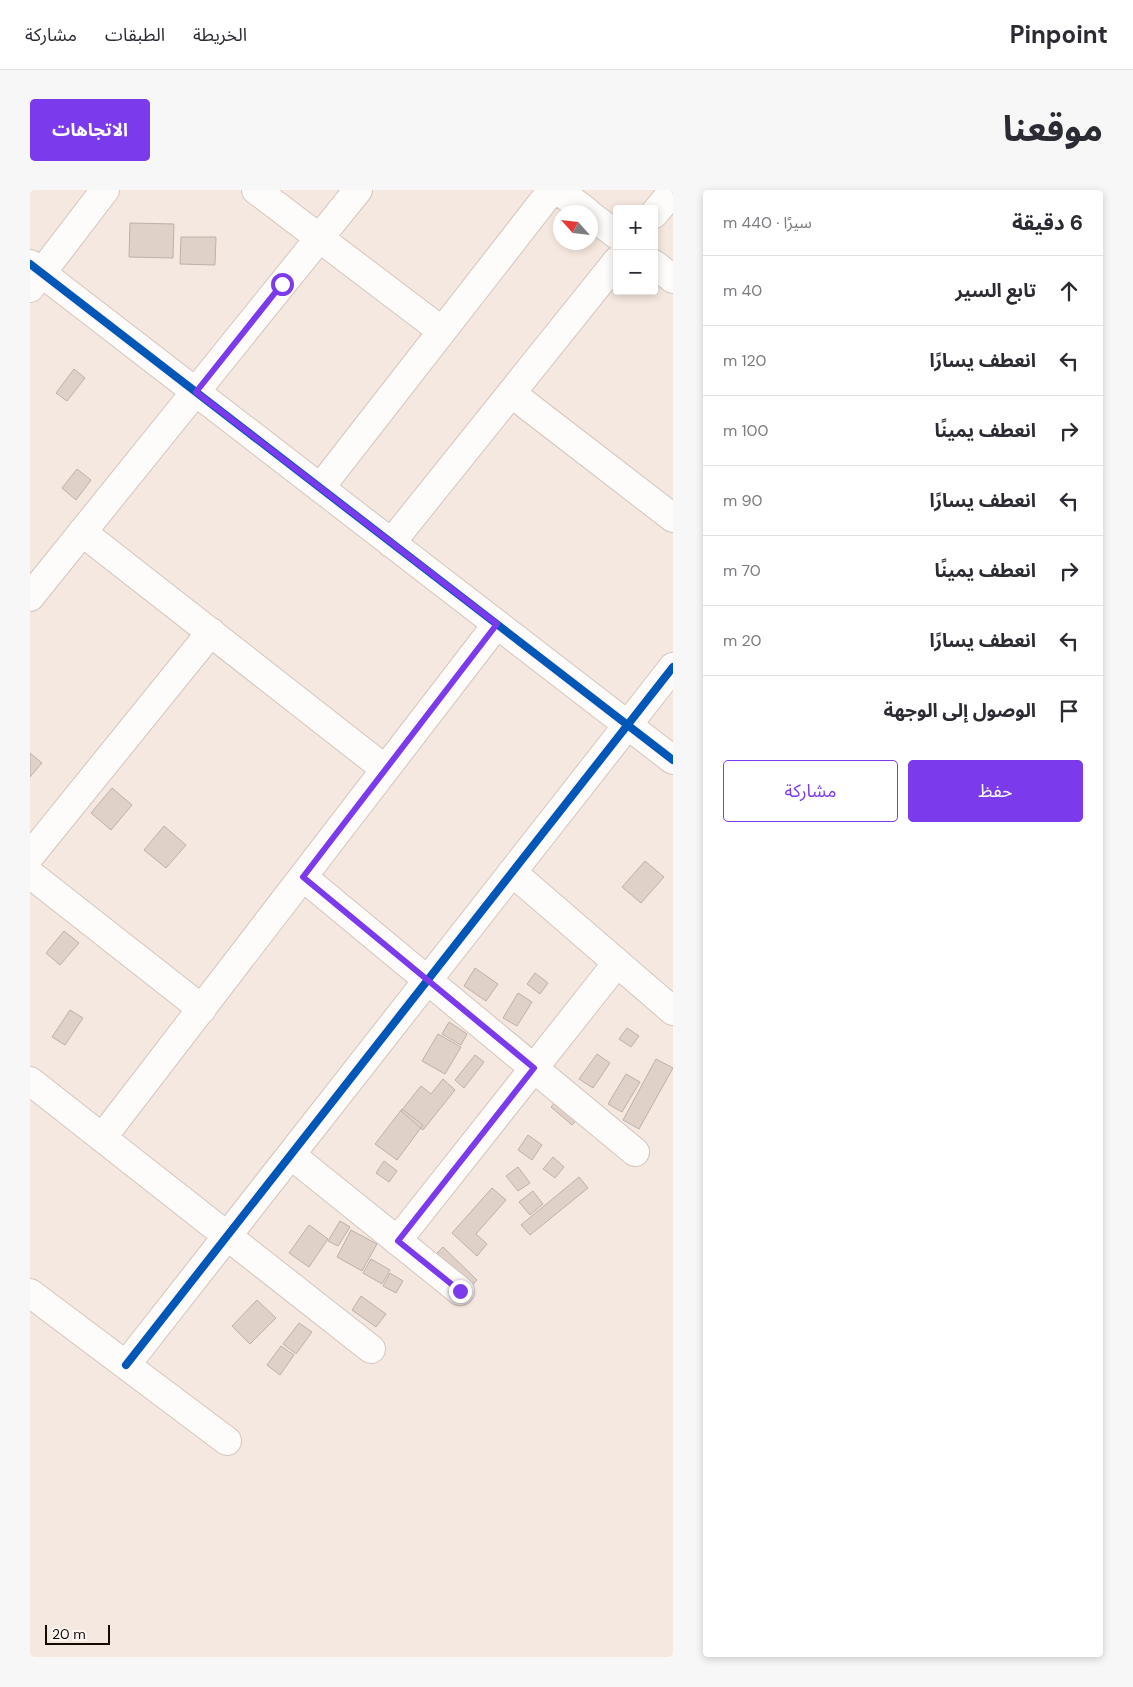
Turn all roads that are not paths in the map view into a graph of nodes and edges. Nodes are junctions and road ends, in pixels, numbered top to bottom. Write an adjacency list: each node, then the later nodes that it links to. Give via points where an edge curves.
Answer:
1 (105, 190): 14 (street)
2 (256, 190): 11 (street)
3 (358, 190): 11 (street)
4 (552, 190): 16 (street)
5 (558, 190): 7 (street)
6 (673, 190): 8 (street)
7 (578, 205)
8 (658, 209)
9 (598, 221): 10 (street)
10 (613, 232)
11 (320, 238): 16 (street); 17 (street)
12 (613, 266): 18 (street)
13 (658, 267): 15 (street)
14 (34, 275): 17 (street)
15 (673, 279)
16 (442, 331): 19 (street)
17 (196, 392): 19 (street); 21 (street)
18 (511, 393): 20 (street); 22 (street)
19 (320, 488): 22 (street)
20 (673, 518)
21 (82, 532): 23 (street); 25 (street)
22 (391, 543): 24 (street)
23 (30, 597)
24 (497, 624): 27 (street); 29 (street)
25 (211, 632): 29 (street); 30 (street)
26 (673, 667): 27 (street)
27 (628, 725): 28 (street); 31 (street)
28 (673, 760)
29 (385, 769): 33 (street)
30 (30, 856)
31 (512, 872): 34 (street); 35 (street)
32 (30, 874): 36 (street)
33 (303, 877): 35 (street); 36 (street)
34 (617, 963): 37 (street); 38 (street)
35 (428, 980): 38 (street); 42 (street)
36 (202, 1009): 40 (street)
37 (673, 1011)
38 (534, 1068): 41 (street); 44 (street)
39 (30, 1081): 40 (street)
40 (102, 1138): 43 (street)
41 (635, 1152)
42 (291, 1155): 43 (street); 44 (street)
43 (228, 1236): 47 (street); 48 (street)
44 (398, 1241): 45 (street)
45 (460, 1291)
46 (30, 1293): 48 (street)
47 (371, 1349)
48 (126, 1365): 49 (street)
49 (227, 1441)

